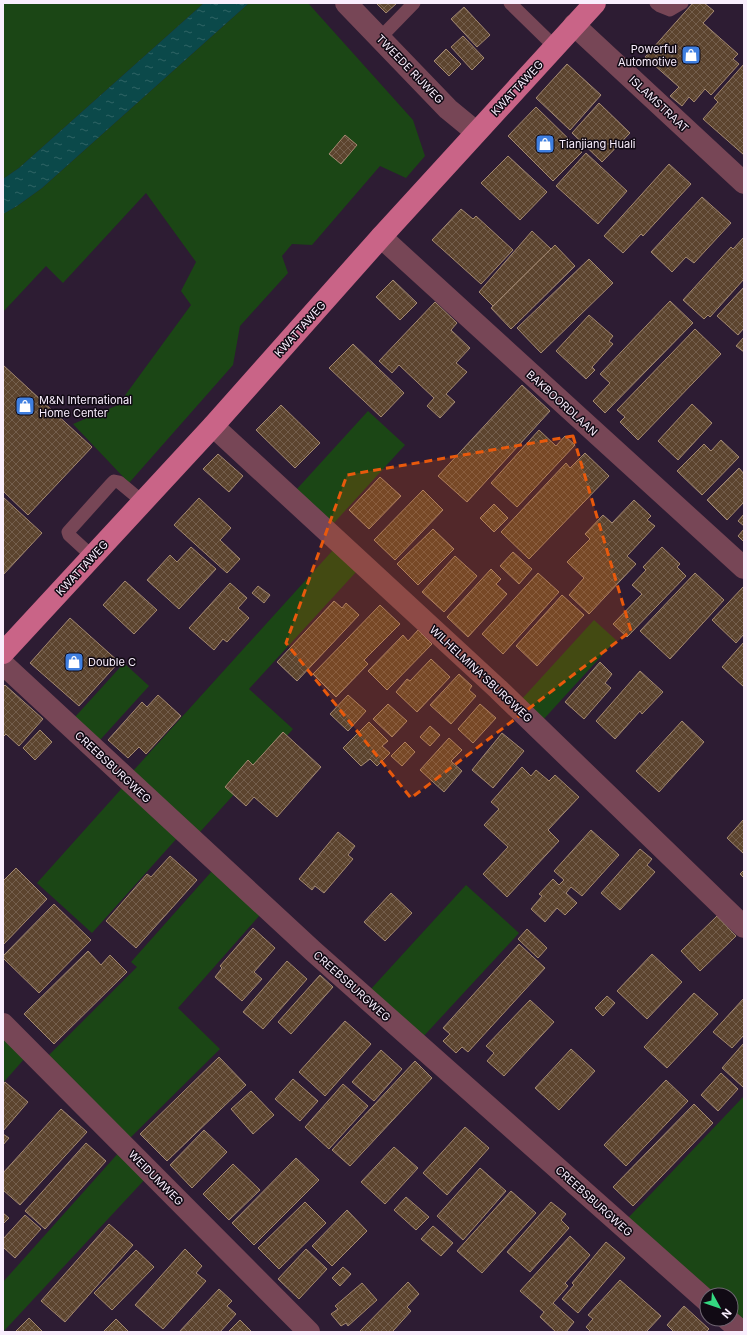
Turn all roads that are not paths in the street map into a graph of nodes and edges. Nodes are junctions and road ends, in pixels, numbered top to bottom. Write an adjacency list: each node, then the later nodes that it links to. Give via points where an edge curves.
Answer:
1 (346, 3): 8 (street, TWEEDE RIJWEG)
2 (414, 3): 8 (lane)
3 (510, 3): 9 (lane)
4 (595, 3): 7 (main road, KWATTAWEG)
5 (656, 3): 6 (lane, via 670,10)
6 (682, 3)
7 (574, 25): 9 (main road, KWATTAWEG); 11 (street, ISLAMSTRAAT)
8 (380, 38): 10 (street, TWEEDE RIJWEG, via 448,109)
9 (555, 46): 10 (main road, KWATTAWEG)
10 (476, 132): 12 (main road, KWATTAWEG)
11 (744, 183)
12 (381, 237): 13 (main road, KWATTAWEG); 16 (street, BAKBOORDLAAN)
13 (214, 426): 14 (main road, KWATTAWEG); 19 (street, WILHELMINA'SBURGWEG, via 498,689)
14 (143, 502): 15 (main road, KWATTAWEG); 15 (lane, via 118,482 114,481 111,484 68,532)
15 (92, 557): 17 (main road, KWATTAWEG)
16 (744, 568)
17 (3, 653)
18 (3, 664): 21 (street, CREEBSBURGWEG, via 313,951)
19 (744, 927)
20 (3, 1024): 22 (street, WEIDUMWEG)
21 (699, 1294)
22 (309, 1332)

